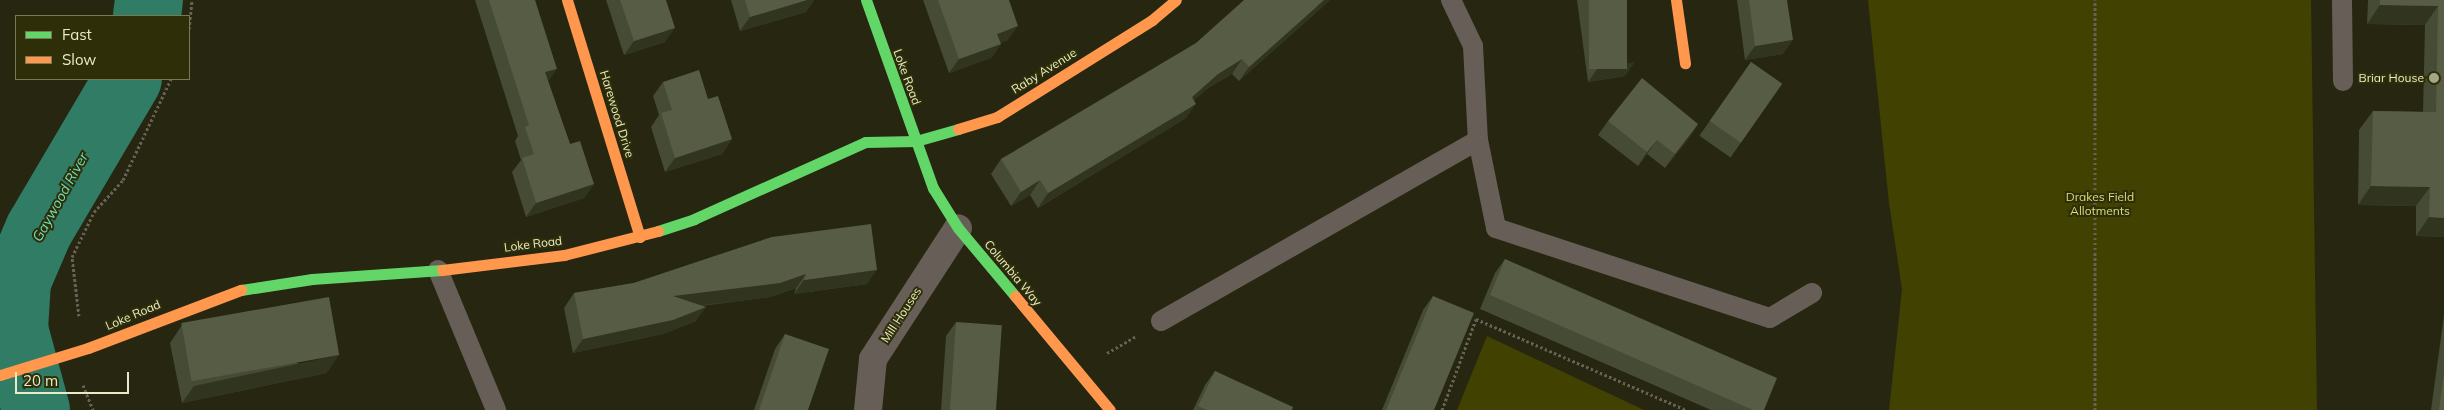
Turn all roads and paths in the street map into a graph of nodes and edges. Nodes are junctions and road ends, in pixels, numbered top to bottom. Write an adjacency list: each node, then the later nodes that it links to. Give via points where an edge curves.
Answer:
1 (192, 0): 9 (path)
2 (567, 0): 16 (street, Harewood Drive)
3 (866, 0): 14 (street, Loke Road)
4 (1176, 0): 14 (street, Raby Avenue, via 1152,20 997,117)
5 (1451, 0): 13 (lane, via 1473,46)
6 (1676, 0): 10 (street)
7 (2095, 0): 28 (path)
8 (2342, 0): 12 (lane)
9 (190, 19)
10 (1685, 63)
11 (171, 80): 20 (path, via 123,180 94,212 72,257 76,303)
12 (2343, 81)
13 (1478, 140): 18 (lane, via 1496,228 1770,318); 19 (lane)
14 (916, 141): 15 (street, Columbia Way, via 933,188); 16 (street, Loke Road, via 865,142 694,220)
15 (958, 228): 21 (street, Columbia Way); 24 (street, Mill Houses, via 873,359)
16 (640, 237): 17 (street, Loke Road, via 564,255)
17 (438, 270): 20 (street, Loke Road, via 312,279 233,291); 23 (lane)
18 (1812, 293)
19 (1161, 321): 21 (path)
20 (88, 348): 22 (street, Loke Road)
21 (1077, 371): 25 (street, Columbia Way)
22 (2, 375)
23 (496, 410)
24 (868, 410)
25 (1110, 410)
26 (1442, 410): 27 (path, via 1476,319)
27 (1686, 410)
28 (2095, 410)

